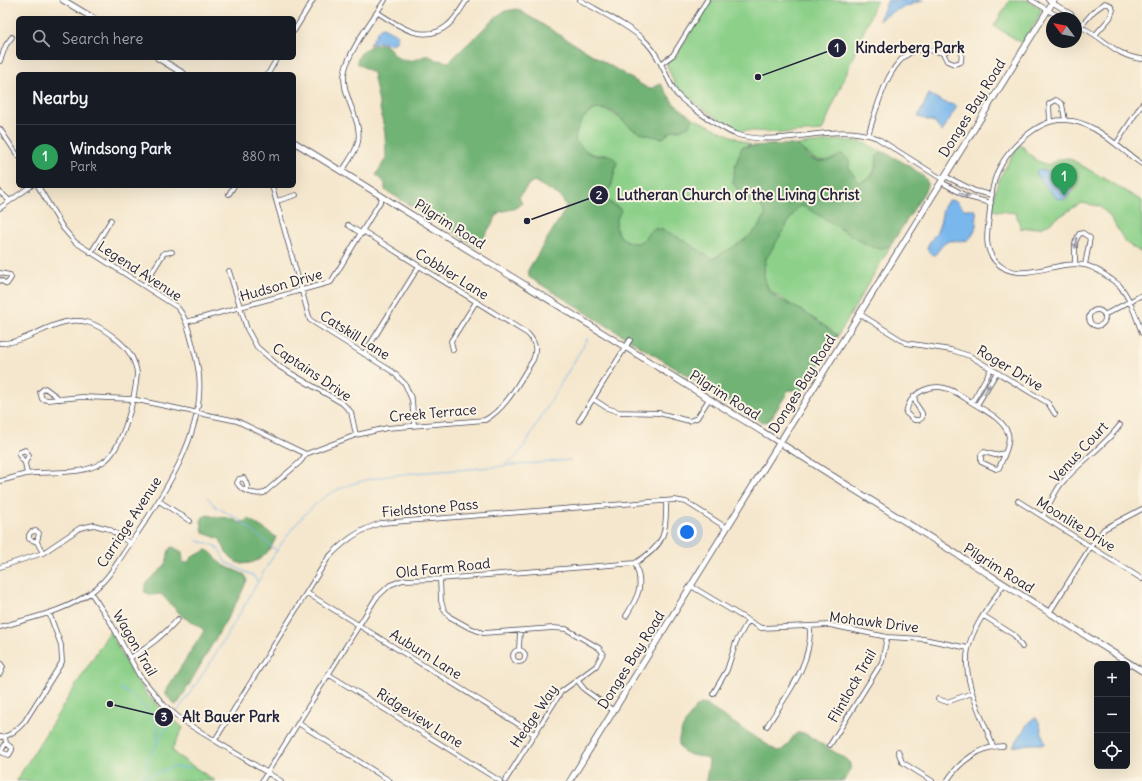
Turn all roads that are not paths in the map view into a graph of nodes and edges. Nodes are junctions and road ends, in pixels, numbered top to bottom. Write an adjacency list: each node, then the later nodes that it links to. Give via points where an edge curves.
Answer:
1 (63, 0): 13 (street)
2 (313, 0): 15 (street)
3 (385, 0): 10 (street)
4 (467, 0): 10 (street, via 449,25 436,32 420,34 403,29)
5 (580, 0): 24 (street, via 647,42)
6 (707, 0): 24 (street, via 673,55)
7 (1031, 0): 9 (street)
8 (1051, 1): 9 (street, Donges Bay Road); 12 (street)
9 (1047, 10): 11 (street); 37 (street, Donges Bay Road)
10 (377, 12): 36 (street, via 349,57 345,70 346,91 359,132 359,140)
11 (1050, 12)
12 (1067, 12)
13 (90, 16)
14 (1082, 22): 17 (street, via 1105,3 1110,5 1113,10 1110,18)
15 (296, 28)
16 (1082, 28): 17 (street)
17 (1094, 35): 20 (street, via 1117,52)
18 (12, 37): 23 (street)
19 (943, 52): 19 (street, via 947,61 954,64 961,62 962,50 954,47); 31 (street, via 919,50 898,61)
20 (1142, 59)
21 (161, 60): 25 (street)
22 (276, 60): 26 (street)
23 (0, 61)
24 (662, 63): 31 (street, via 674,91 683,102 735,133 756,138 849,132)
25 (181, 72)
26 (269, 72)
27 (1142, 104): 33 (street)
28 (1065, 120): 29 (street); 29 (street, via 1062,104 1052,101 1048,109); 33 (street, via 1085,125)
29 (1050, 122): 45 (street, via 1031,130 1015,145 998,172)
30 (0, 129): 34 (street)
31 (868, 135): 37 (street, via 877,138)
32 (296, 143): 36 (street, Pilgrim Road)
33 (1116, 144): 35 (street)
34 (16, 153)
35 (1142, 164)
36 (342, 171): 46 (street, Pilgrim Road)
37 (942, 179): 45 (street, via 947,177 975,191); 49 (street, one-way to 49, via 943,183 968,197); 68 (street, Donges Bay Road)
38 (28, 188): 47 (street)
39 (39, 188): 55 (street, Legend Avenue, via 63,228)
40 (233, 188): 43 (street)
41 (273, 188): 48 (street, Catskill Lane)
42 (0, 192): 47 (street)
43 (229, 194)
44 (296, 195): 48 (street)
45 (992, 195): 49 (street)
46 (383, 197): 53 (street, Hudson Drive); 75 (street, Pilgrim Road)
47 (10, 201): 50 (street)
48 (277, 201): 63 (street, Catskill Lane)
49 (991, 203): 56 (street, via 988,251 996,262 1008,270 1024,273)
50 (0, 208)
51 (111, 220): 55 (street)
52 (348, 225): 53 (street, Cobbler Lane)
53 (363, 232): 58 (street, Cobbler Lane); 63 (street, Hudson Drive, via 331,282)
54 (172, 252): 62 (street, via 164,253)
55 (91, 253): 62 (street, Legend Avenue)
56 (1075, 264): 57 (street); 57 (street, one-way to 56, via 1090,238 1083,233 1076,238)
57 (1085, 265): 66 (street, via 1120,285)
58 (419, 266): 65 (street, Cobbler Lane); 77 (street)
59 (230, 271): 67 (street, Captains Drive)
60 (0, 273): 61 (street, via 10,275 11,278 7,284)
61 (0, 280)
62 (144, 285): 70 (street, Legend Avenue, via 177,307)
63 (302, 291): 67 (street, Hudson Drive); 77 (street, Catskill Lane, via 310,320)
64 (1142, 295): 66 (street)
65 (476, 302): 72 (street, Cobbler Lane); 76 (street, via 451,341)
66 (1130, 302): 69 (street); 71 (street)
67 (240, 309): 70 (street, Hudson Drive); 92 (street, Captains Drive, via 257,347 280,367 342,403 351,412)
68 (860, 314): 78 (street, Roger Drive, via 906,343 951,350 970,356); 93 (street, Donges Bay Road)
69 (1104, 315)
70 (186, 322): 87 (street, Legend Avenue, via 199,376)
71 (1142, 333)
72 (528, 334): 91 (street, Creek Terrace, via 535,344 536,353 496,413 477,422)
73 (630, 340): 75 (street)
74 (0, 342): 81 (street, via 14,341 71,320 90,323 117,339 130,354 137,372)
75 (626, 347): 83 (street); 84 (street, Pilgrim Road)
76 (453, 350)
77 (364, 354): 91 (street, Catskill Lane, via 393,372 406,384 412,400)
78 (991, 369): 79 (street, Roger Drive); 85 (street)
79 (997, 372): 86 (street, one-way to 79); 88 (street, Roger Drive, via 1048,404)
80 (914, 396): 80 (street, via 906,413 914,420 919,420 922,413); 85 (street, via 930,387 952,390)
81 (132, 398): 82 (street); 87 (street); 97 (street, via 126,426 117,448 105,461 90,469 75,472)
82 (60, 399)
83 (593, 399): 84 (street, via 619,412 659,413 689,421 697,418); 89 (street)
84 (709, 399): 93 (street, Pilgrim Road)
85 (972, 402): 86 (street)
86 (977, 405): 94 (street, via 1001,420 1008,434)
87 (196, 413): 95 (street, via 237,421); 100 (street, Carriage Avenue, via 181,460)
88 (1055, 414)
89 (579, 421)
90 (1120, 425): 104 (street, Venus Court, via 1108,441 1060,485)
91 (414, 426): 92 (street, Creek Terrace, via 387,428)
92 (356, 435): 95 (street, Creek Terrace)
93 (780, 443): 106 (street, Donges Bay Road); 115 (street, Pilgrim Road)
94 (1005, 453): 94 (street, via 995,455 984,452 980,458 982,462 996,469 1000,468)
95 (306, 454): 99 (street, via 264,493)
96 (25, 463): 97 (street)
97 (27, 474): 98 (street)
98 (0, 481)
99 (247, 491)
100 (159, 501): 105 (street); 108 (street, Carriage Avenue)
101 (666, 501): 106 (street, Fieldstone Pass, via 686,502); 111 (street, Old Farm Road, via 665,532 651,553); 118 (street, Fieldstone Pass, via 381,523 350,537 338,548 328,558)
102 (1018, 502): 104 (street, Moonlite Drive)
103 (1142, 509): 109 (street, via 1104,529)
104 (1043, 516): 109 (street, Moonlite Drive)
105 (190, 521)
106 (727, 528): 116 (street, Donges Bay Road)
107 (37, 542): 110 (street)
108 (130, 543): 110 (street, via 109,529 94,525 80,528); 117 (street, Carriage Avenue, via 111,573)
109 (1091, 546): 114 (street, Moonlite Drive); 120 (street)
110 (43, 553): 112 (street)
111 (635, 563): 113 (street, Old Farm Road); 121 (street, via 640,584 638,597)
112 (0, 567)
113 (440, 579): 125 (street, Old Farm Road, via 403,580 390,585 376,598); 128 (street, via 441,601 450,617 483,633)
114 (1142, 579)
115 (1004, 584): 120 (street, Pilgrim Road); 122 (street)
116 (691, 586): 124 (street, Mohawk Drive); 142 (street, Donges Bay Road)
117 (91, 593): 119 (street, Carriage Avenue); 133 (street, Wagon Trail)
118 (307, 593): 125 (street, Auburn Lane); 147 (street, Fieldstone Pass)
119 (49, 613): 127 (street, Carriage Avenue); 146 (street, via 61,645 62,662 25,721)
120 (1049, 613): 135 (street, Pilgrim Road)
121 (626, 616)
122 (984, 616): 130 (street); 131 (street, via 1014,634)
123 (178, 619): 133 (street, via 165,635)
124 (748, 621): 126 (street, Mohawk Drive, via 761,628); 140 (street, via 736,642 727,670)
125 (359, 625): 137 (street, Old Farm Road); 145 (street, Auburn Lane)
126 (810, 626): 129 (street, Mohawk Drive, via 830,626); 144 (street, via 811,640 805,665)
127 (0, 628)
128 (520, 631): 132 (street); 138 (street, Hedge Way, via 553,628 566,630 595,646 603,653 596,666)
129 (887, 637): 130 (street, Mohawk Drive, via 924,639); 149 (street, Flintlock Trail, via 882,662)
130 (968, 648): 139 (street, via 967,669)
131 (1022, 648)
132 (519, 650)
133 (130, 658): 147 (street, Wagon Trail, via 149,689 179,717)
134 (0, 664): 136 (street, via 3,667)
135 (1142, 671)
136 (0, 674)
137 (328, 674): 143 (street, Old Farm Road); 157 (street, Ridgeview Lane)
138 (577, 680): 142 (street); 145 (street, Hedge Way, via 561,692)
139 (972, 693): 141 (street, via 945,702); 150 (street)
140 (713, 694)
141 (938, 699)
142 (614, 711): 159 (street, Donges Bay Road)
143 (298, 723): 153 (street, Old Farm Road); 156 (street)
144 (767, 726)
145 (534, 734): 158 (street, Hedge Way)
146 (2, 737): 148 (street)
147 (215, 740): 153 (street, Wagon Trail)
148 (6, 743)
149 (830, 745)
150 (994, 746): 151 (street); 161 (street, via 964,762)
151 (1003, 746)
152 (898, 751): 160 (street, via 902,762)
153 (267, 772): 154 (street, Old Farm Road); 155 (street, Wagon Trail)
154 (262, 781)
155 (281, 781)
156 (390, 781)
157 (500, 781)
158 (506, 781)
159 (570, 781)
160 (932, 781)
161 (947, 781)

